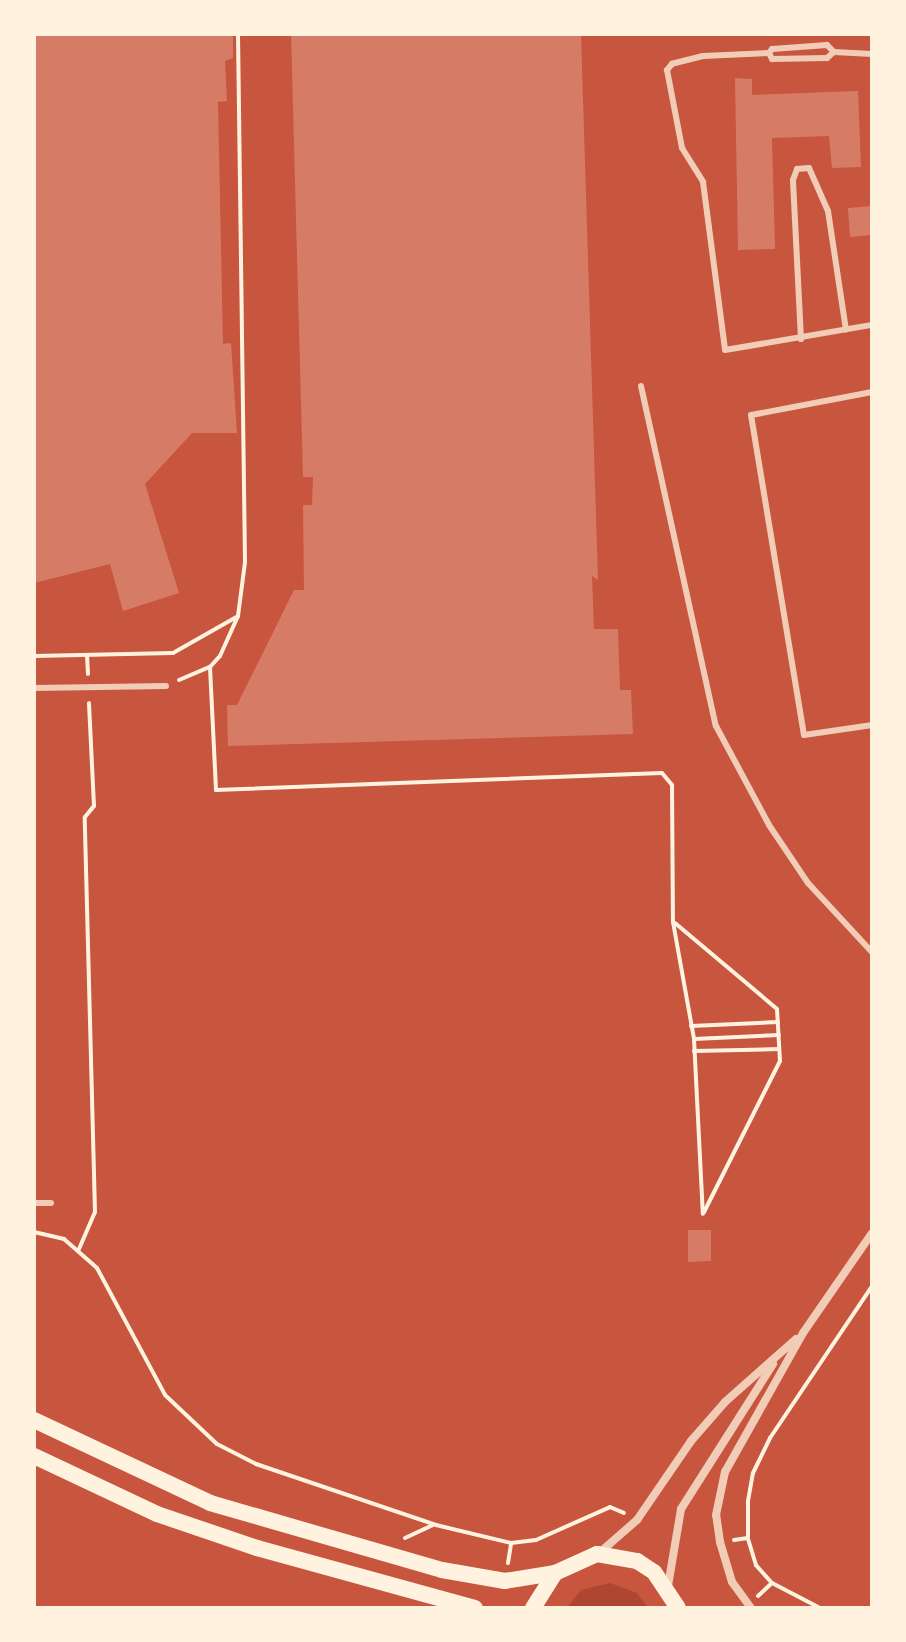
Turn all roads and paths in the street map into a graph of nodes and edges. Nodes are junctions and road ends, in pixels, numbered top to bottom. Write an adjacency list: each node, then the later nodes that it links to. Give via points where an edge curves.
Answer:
1 (238, 34): 10 (path, via 245,562)
2 (834, 52): 3 (lane, via 827,45); 3 (lane, via 827,58 772,59); 4 (lane)
3 (769, 53): 7 (lane, via 703,56 667,70 682,148 703,182 725,350)
4 (872, 54)
5 (872, 325): 6 (lane)
6 (846, 330): 7 (lane); 7 (lane, via 828,211 809,168 797,169 793,180)
7 (801, 339)
8 (641, 386): 18 (lane, via 716,726 769,825 808,883)
9 (872, 392): 16 (lane, via 751,415 804,735)
10 (238, 616): 11 (path, via 173,653); 12 (path)
11 (34, 656)
12 (210, 667): 13 (path); 17 (path, via 216,790 662,773 672,785)
13 (166, 686): 14 (lane)
14 (34, 688)
15 (91, 721): 29 (path, via 94,806 85,817 95,1212)
16 (872, 725)
17 (673, 922): 19 (path, via 777,1009); 20 (path)
18 (872, 952)
19 (778, 1022): 20 (path); 21 (path)
20 (691, 1026): 22 (path)
21 (779, 1035): 22 (path); 23 (path)
22 (694, 1039): 24 (path)
23 (779, 1049): 24 (path); 24 (path, via 780,1061 703,1214)
24 (694, 1051)
25 (34, 1203): 26 (lane)
26 (51, 1203)
27 (34, 1232): 29 (path)
28 (872, 1233): 31 (street)
29 (79, 1249): 38 (path, via 111,1290 165,1395 217,1444 256,1464 436,1525)
30 (872, 1286): 36 (path, via 770,1438 753,1473)
31 (803, 1333): 32 (street); 48 (street, via 725,1472 716,1515 732,1582)
32 (779, 1355): 39 (street, via 725,1402 637,1520); 43 (street, via 681,1509)
33 (34, 1420): 41 (main road, via 210,1503 442,1570 505,1581)
34 (34, 1456): 46 (main road, via 157,1514 257,1548)
35 (624, 1514): 38 (path, via 610,1507 536,1540)
36 (748, 1538): 37 (path); 42 (path, via 756,1565)
37 (734, 1540)
38 (511, 1543): 40 (path)
39 (597, 1554): 41 (main road); 43 (main road, via 637,1561)
40 (508, 1562)
41 (555, 1573): 47 (main road)
42 (772, 1583): 44 (path); 49 (path)
43 (668, 1587): 45 (main road)
44 (760, 1594)
45 (678, 1607)
46 (475, 1608)
47 (533, 1608)
48 (751, 1608)
49 (820, 1608)

